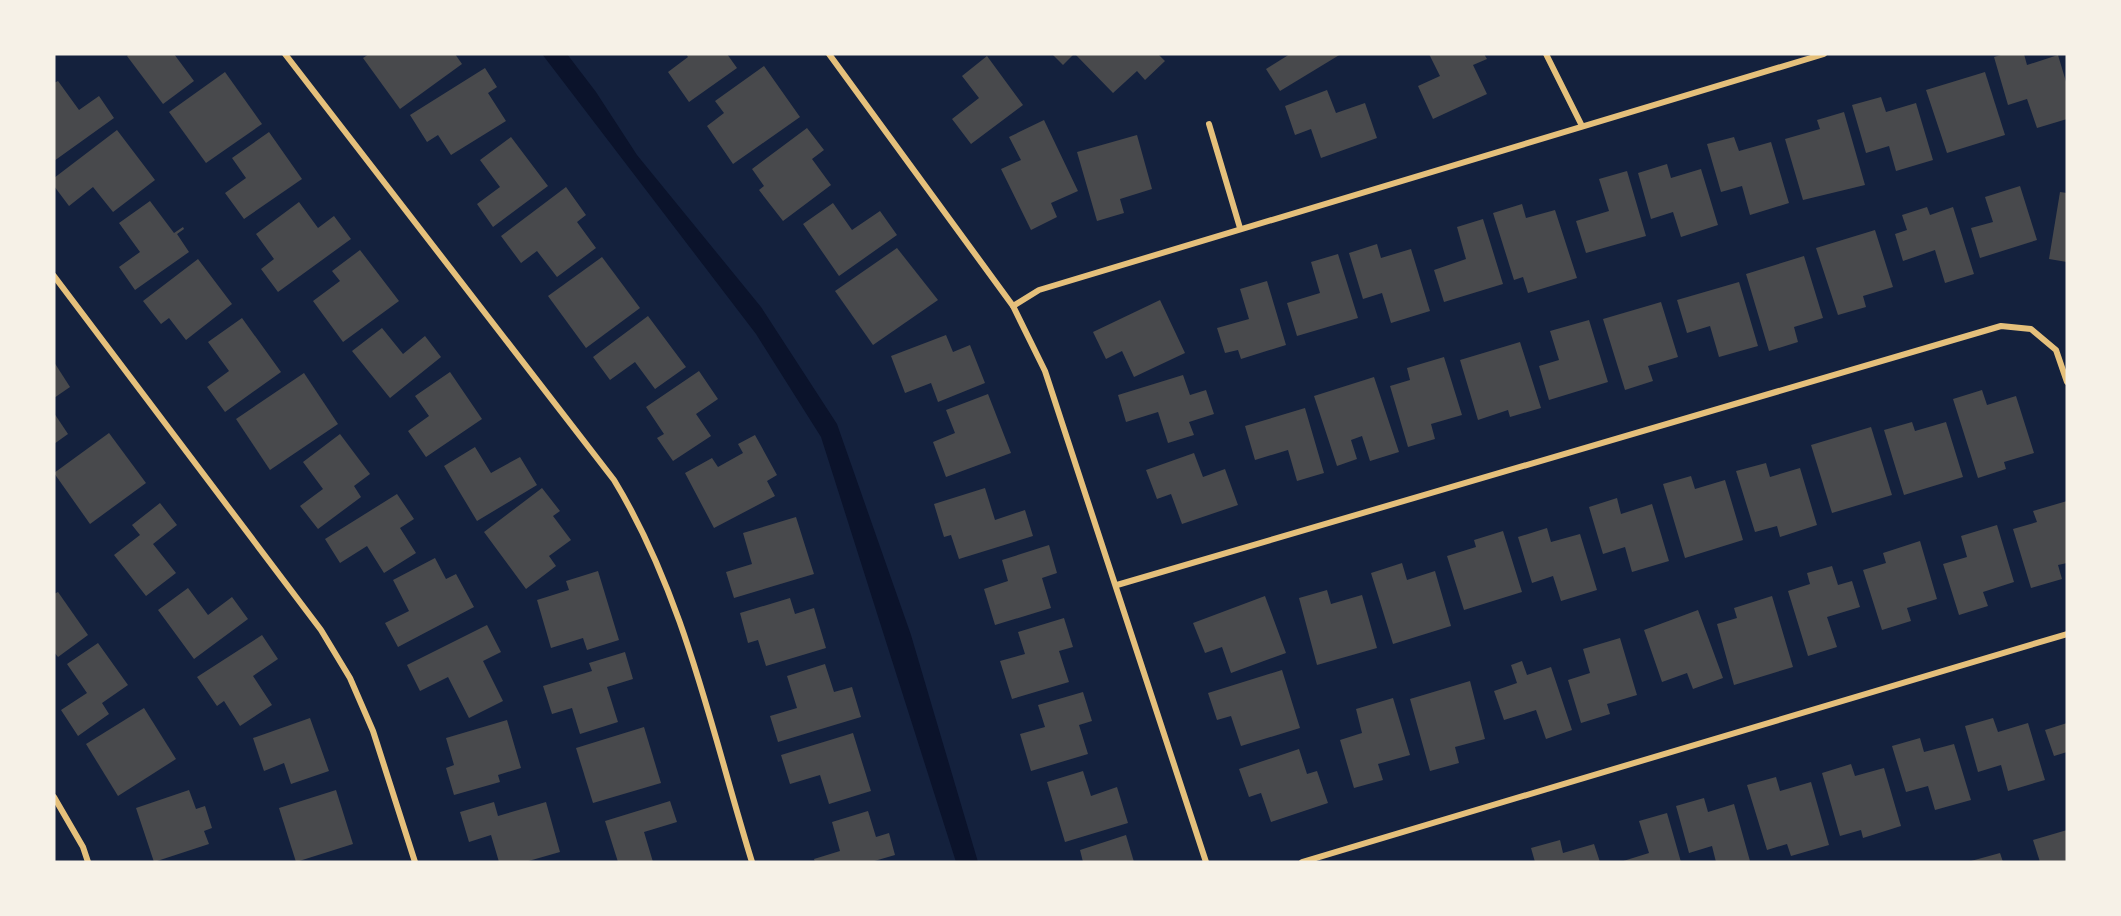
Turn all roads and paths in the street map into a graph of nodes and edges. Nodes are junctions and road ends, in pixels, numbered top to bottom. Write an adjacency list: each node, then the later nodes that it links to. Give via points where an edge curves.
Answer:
1 (285, 54): 16 (street, via 614,480 640,523 675,606)
2 (829, 54): 9 (street)
3 (1546, 54): 6 (street)
4 (1824, 54): 6 (street)
5 (1209, 124): 7 (street)
6 (1582, 126): 7 (street)
7 (1240, 228): 9 (street, via 1039,290)
8 (54, 276): 15 (street, via 321,630 350,678 373,731)
9 (1012, 306): 11 (street, via 1045,371)
10 (2067, 382): 11 (street, via 2056,350 2031,328 2001,326)
11 (1117, 585): 17 (street)
12 (2067, 634): 18 (street)
13 (54, 797): 14 (street)
14 (88, 862)
15 (416, 862)
16 (752, 862)
17 (1206, 862)
18 (1302, 862)

